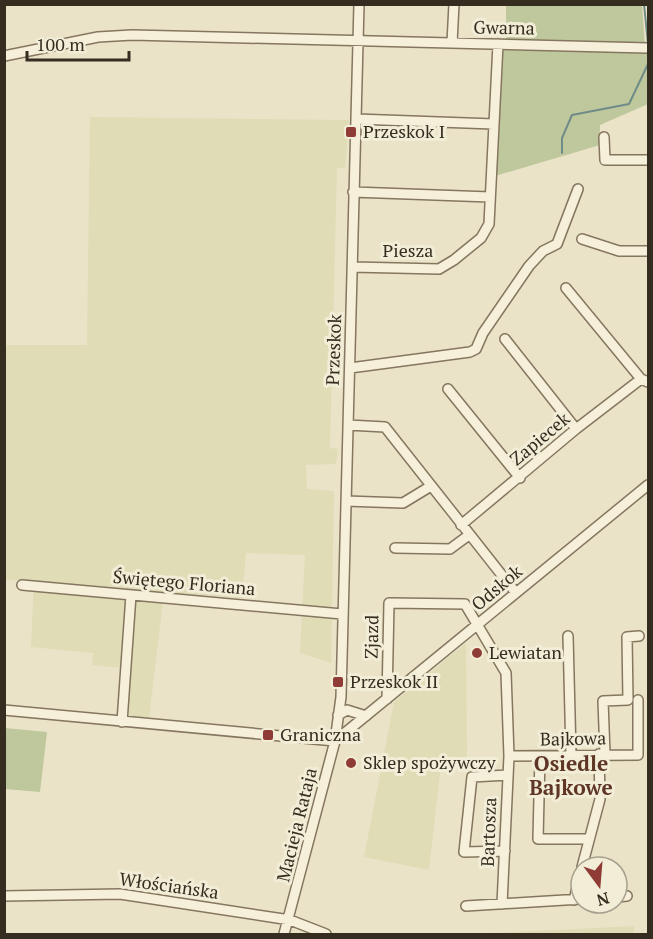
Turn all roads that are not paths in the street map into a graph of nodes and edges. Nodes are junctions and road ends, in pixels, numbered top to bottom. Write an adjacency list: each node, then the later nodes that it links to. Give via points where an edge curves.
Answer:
1 (359, 4): 3 (street, Przeskok)
2 (454, 4): 4 (street)
3 (358, 39): 4 (street, Gwarna); 7 (street, Gwarna, via 132,35 98,37); 8 (street, Przeskok)
4 (452, 43): 5 (street, Gwarna)
5 (498, 44): 6 (street, Gwarna); 9 (street, Piesza)
6 (648, 48)
7 (4, 56)
8 (356, 118): 9 (street); 13 (street, Przeskok)
9 (494, 124): 14 (street, Piesza)
10 (604, 137): 11 (street, via 605,160)
11 (648, 160)
12 (578, 189): 20 (street, via 557,243 529,266 476,349)
13 (353, 192): 14 (street); 17 (street, Przeskok)
14 (490, 197): 17 (street, Piesza, via 486,231 445,267)
15 (582, 239): 16 (street, via 619,251)
16 (648, 251)
17 (352, 267): 20 (street, Przeskok)
18 (566, 288): 21 (street)
19 (505, 339): 24 (street)
20 (350, 368): 23 (street, Przeskok)
21 (645, 381): 24 (street, Zapiecek)
22 (448, 389): 25 (street)
23 (348, 425): 27 (street, via 385,427); 28 (street, Przeskok)
24 (576, 429): 25 (street, Zapiecek)
25 (520, 478): 29 (street, Zapiecek)
26 (648, 485): 33 (street, Odskok)
27 (431, 486): 28 (street, via 403,503); 29 (street)
28 (346, 501): 35 (street, Przeskok)
29 (461, 525): 30 (street)
30 (469, 535): 31 (street, via 450,549); 33 (street)
31 (395, 548)
32 (22, 585): 34 (street, Świętego Floriana)
33 (516, 593): 36 (street, Odskok)
34 (131, 595): 35 (street, Świętego Floriana); 47 (street)
35 (342, 614): 39 (street, Przeskok)
36 (478, 625): 40 (street, Odskok); 40 (street, Zjazd, via 465,604 389,603); 52 (street, Bartosza, via 506,672)
37 (568, 636): 50 (street)
38 (639, 636): 42 (street, via 627,637)
39 (341, 697): 44 (street); 46 (street, Przeskok)
40 (387, 699): 45 (street, Odskok)
41 (643, 699): 42 (street); 51 (street, Bajkowa, via 638,755)
42 (628, 700): 51 (street, via 603,701)
43 (4, 710): 47 (street)
44 (352, 712): 45 (street); 46 (street, via 344,710); 48 (street, via 357,720)
45 (366, 716): 48 (street, Odskok)
46 (338, 718): 48 (street, via 341,728); 49 (street, Macieja Rataja)
47 (122, 722): 49 (street)
48 (353, 727): 49 (street)
49 (335, 741): 62 (street, Macieja Rataja)
50 (571, 754): 51 (street, Bajkowa); 53 (street, Bajkowa)
51 (602, 754): 55 (street, via 600,799)
52 (509, 756): 53 (street, Bajkowa); 54 (street, Bartosza)
53 (540, 756): 55 (street, via 538,839)
54 (508, 775): 56 (street, Bartosza); 56 (street, via 472,777 464,852)
55 (589, 839): 57 (street)
56 (505, 850): 60 (street, Bartosza)
57 (585, 855)
58 (4, 896): 62 (street, Włościańska, via 120,894)
59 (569, 900): 60 (street)
60 (502, 904): 61 (street)
61 (466, 906)
62 (290, 920): 63 (street, Macieja Rataja); 64 (street, Włościańska)
63 (284, 934)
64 (326, 934)

